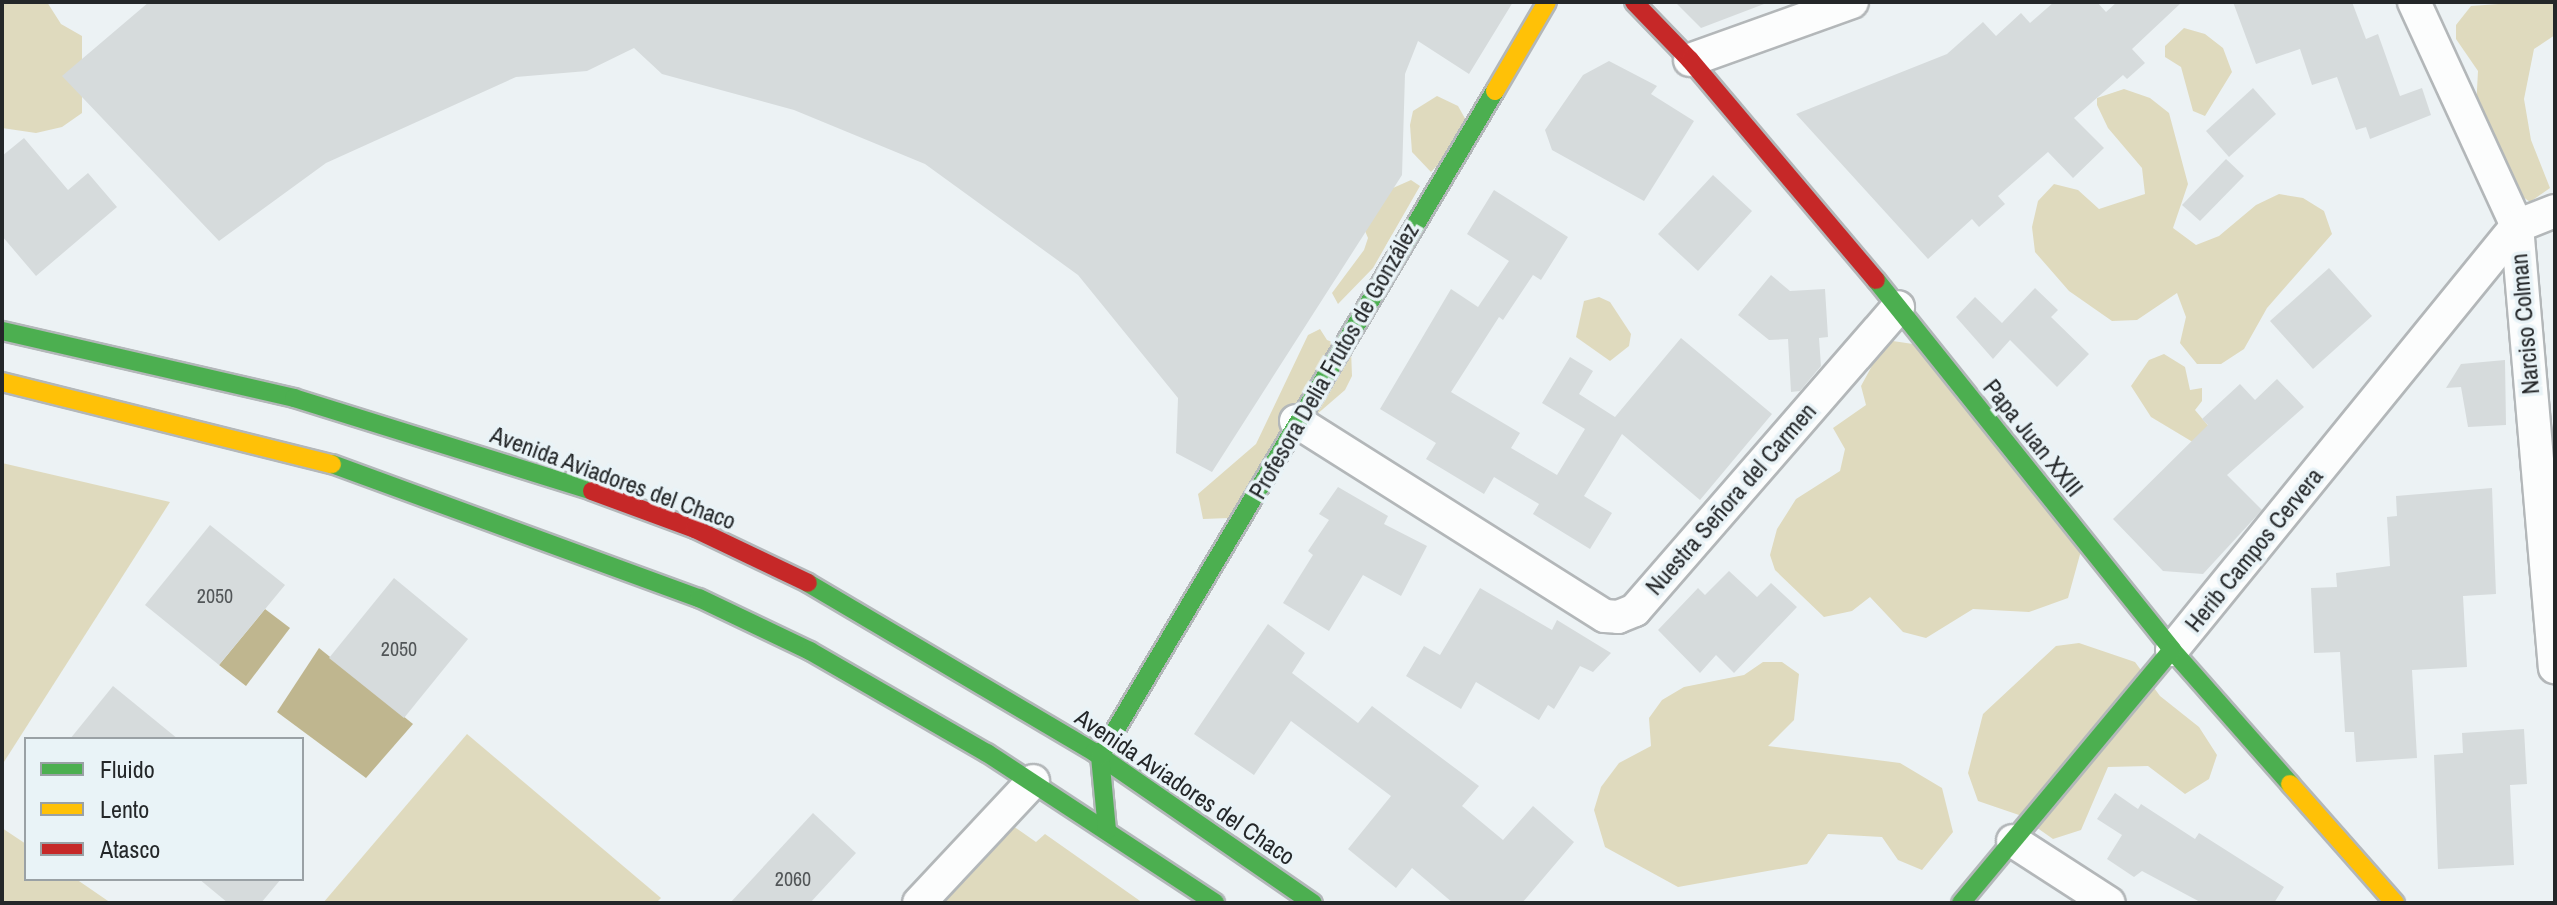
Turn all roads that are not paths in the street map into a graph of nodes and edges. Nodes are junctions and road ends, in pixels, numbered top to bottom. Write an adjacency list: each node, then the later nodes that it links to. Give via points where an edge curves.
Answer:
1 (1547, 2): 11 (main road, Profesora Delia Frutos de González)
2 (1634, 2): 5 (main road, Papa Juan XXIII)
3 (1852, 2): 5 (street)
4 (2414, 2): 7 (street, Narciso Colman)
5 (1690, 60): 8 (main road, Papa Juan XXIII)
6 (2555, 211): 7 (street, Herib Campos Cervera)
7 (2517, 226): 16 (street, Herib Campos Cervera); 17 (street, Narciso Colman)
8 (1898, 307): 11 (street, Nuestra Señora del Carmen, via 1635,610 1618,617 1605,616); 16 (main road, Papa Juan XXIII)
9 (2, 331): 14 (main road, Avenida Aviadores del Chaco, via 294,398 487,456 695,529)
10 (2, 382): 13 (main road, via 300,452)
11 (1296, 421): 18 (main road, Profesora Delia Frutos de González, via 1198,597)
12 (517, 511): 13 (main road)
13 (475, 512): 19 (main road, via 740,616 894,698)
14 (745, 554): 15 (main road); 18 (main road, Avenida Aviadores del Chaco, via 796,576)
15 (712, 557)
16 (2172, 650): 21 (main road, Herib Campos Cervera); 27 (main road, Papa Juan XXIII)
17 (2555, 667)
18 (1100, 756): 20 (main road); 24 (main road, Avenida Aviadores del Chaco)
19 (1033, 781): 20 (main road); 22 (street)
20 (1107, 830): 23 (main road)
21 (2013, 841): 25 (main road, Herib Campos Cervera); 26 (street)
22 (919, 903)
23 (1215, 903)
24 (1313, 903)
25 (1961, 903)
26 (2109, 903)
27 (2395, 903)

